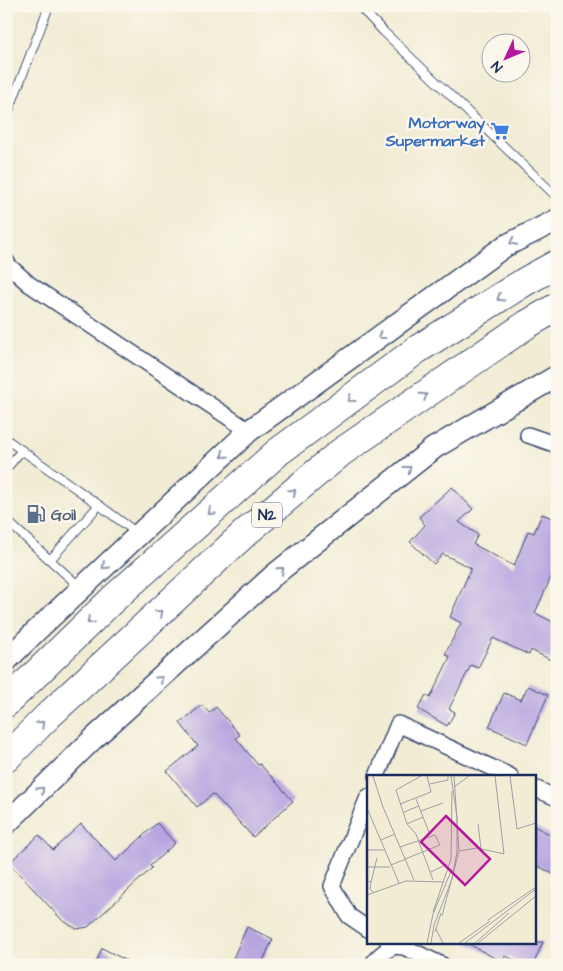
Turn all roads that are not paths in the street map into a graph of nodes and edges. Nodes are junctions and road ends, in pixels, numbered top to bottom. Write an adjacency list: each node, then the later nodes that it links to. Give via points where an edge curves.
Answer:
1 (49, 6): 3 (lane)
2 (359, 6): 4 (lane)
3 (6, 118)
4 (557, 197)
5 (557, 220): 12 (street, one-way to 12, via 505,246)
6 (6, 261): 12 (street, via 29,284)
7 (557, 264): 24 (highway, N2, one-way to 24, via 418,349 278,452 113,599)
8 (557, 307): 10 (highway, N2)
9 (557, 318): 10 (highway)
10 (526, 325): 25 (highway, N2, one-way to 10, via 245,533 340,453)
11 (557, 376): 31 (street, one-way to 11, via 92,740 274,575 434,448)
12 (249, 431): 20 (street, one-way to 20)
13 (528, 435): 15 (street)
14 (6, 439): 16 (lane)
15 (557, 445)
16 (22, 450): 17 (lane); 18 (lane)
17 (6, 469)
18 (99, 505): 20 (lane); 21 (lane)
19 (6, 520): 21 (lane)
20 (139, 534): 22 (street, one-way to 22)
21 (50, 560): 22 (lane)
22 (81, 588): 23 (street)
23 (6, 661)
24 (6, 703)
25 (6, 758)
26 (377, 775): 27 (street, via 398,724)
27 (508, 775)
28 (536, 789): 29 (street)
29 (557, 798)
30 (367, 799): 32 (street, via 332,886 349,916)
31 (6, 824)
32 (367, 928)
33 (391, 944): 34 (street); 35 (street)
34 (372, 965)
35 (442, 965)

